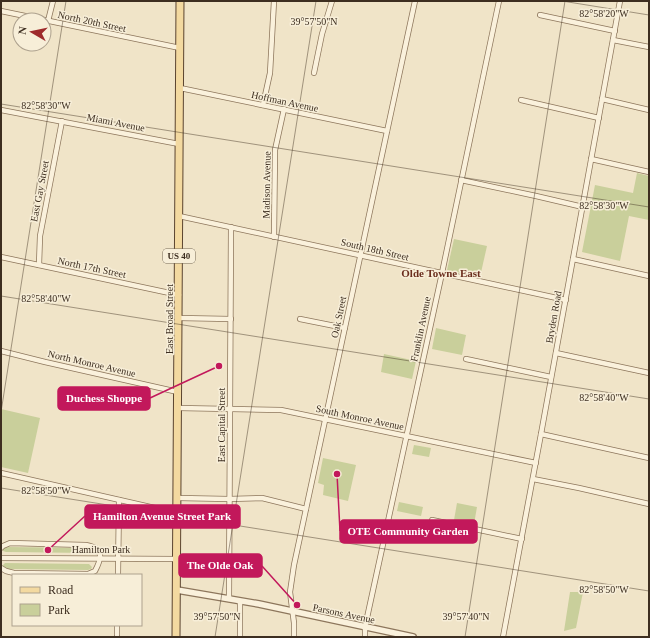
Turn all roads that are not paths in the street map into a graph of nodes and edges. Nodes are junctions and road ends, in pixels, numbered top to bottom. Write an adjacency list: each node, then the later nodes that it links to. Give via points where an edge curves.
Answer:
1 (53, 1): 9 (street)
2 (180, 1): 15 (main road, East Broad Street / US 40)
3 (274, 1): 21 (street, via 270,69)
4 (332, 1): 17 (street)
5 (415, 1): 27 (street, Oak Street)
6 (499, 1): 31 (street, Franklin Avenue)
7 (620, 1): 13 (street, Bryden Road)
8 (1, 11): 10 (street, North 20th Street)
9 (50, 12)
10 (12, 13)
11 (540, 15): 13 (street)
12 (52, 22): 15 (street, North 20th Street)
13 (615, 31): 14 (street, Bryden Road)
14 (613, 40): 16 (street); 19 (street, Bryden Road)
15 (180, 48): 18 (main road, East Broad Street / US 40)
16 (649, 48)
17 (314, 73)
18 (180, 88): 21 (street, Hoffman Avenue); 28 (main road, East Broad Street / US 40)
19 (602, 99): 24 (street); 25 (street, Bryden Road)
20 (521, 100): 25 (street)
21 (263, 105): 23 (street, Hoffman Avenue)
22 (1, 110): 26 (street, Miami Avenue)
23 (284, 110): 27 (street, Hoffman Avenue); 35 (street, Madison Avenue, via 275,150)
24 (649, 110)
25 (599, 118): 29 (street, Bryden Road)
26 (62, 121): 28 (street, Miami Avenue); 39 (street, East Gay Street, via 40,236)
27 (387, 131): 36 (street, Oak Street)
28 (180, 144): 33 (main road, East Broad Street / US 40)
29 (591, 159): 30 (street); 32 (street, Bryden Road)
30 (649, 172)
31 (461, 180): 32 (street); 40 (street, Franklin Avenue)
32 (583, 207): 38 (street, Bryden Road)
33 (179, 216): 34 (street, South 18th Street); 42 (main road, East Broad Street / US 40)
34 (231, 227): 35 (street, South 18th Street); 45 (street, East Capital Street)
35 (274, 237): 36 (street, South 18th Street)
36 (360, 255): 40 (street, South 18th Street); 47 (street, Oak Street)
37 (1, 257): 39 (street, North 17th Street)
38 (573, 259): 41 (street); 43 (street, Bryden Road)
39 (39, 265): 42 (street, North 17th Street)
40 (442, 273): 43 (street, South 18th Street); 58 (street, Franklin Avenue)
41 (649, 276)
42 (179, 295): 44 (main road, East Broad Street / US 40)
43 (566, 300): 49 (street, Bryden Road)
44 (179, 318): 45 (street); 53 (main road, East Broad Street / US 40)
45 (231, 319): 55 (street, East Capital Street)
46 (300, 319): 47 (street)
47 (345, 328): 56 (street, Oak Street)
48 (1, 351): 53 (street, North Monroe Avenue)
49 (556, 353): 51 (street); 52 (street, Bryden Road)
50 (466, 358): 52 (street)
51 (649, 373)
52 (551, 377): 57 (street, Bryden Road)
53 (178, 392): 54 (main road, East Broad Street / US 40)
54 (178, 408): 55 (street, South Monroe Avenue); 63 (main road, East Broad Street / US 40)
55 (230, 409): 56 (street, South Monroe Avenue, via 281,410); 64 (street, East Capital Street)
56 (325, 419): 58 (street, South Monroe Avenue); 67 (street, Oak Street)
57 (541, 434): 59 (street); 60 (street, Bryden Road)
58 (406, 436): 60 (street, South Monroe Avenue); 83 (street, Franklin Avenue)
59 (649, 458)
60 (536, 463): 62 (street, Bryden Road)
61 (1, 474): 65 (street)
62 (533, 479): 66 (street); 70 (street, Bryden Road)
63 (178, 498): 64 (street); 68 (main road, East Broad Street / US 40)
64 (229, 499): 67 (street, via 262,498); 79 (street, East Capital Street)
65 (119, 500): 68 (street); 74 (street)
66 (649, 504)
67 (306, 509): 81 (street, Oak Street, via 292,575)
68 (178, 513): 75 (main road, East Broad Street / US 40)
69 (432, 520): 70 (street)
70 (522, 539): 90 (street, Bryden Road)
71 (1, 548): 73 (street, via 10,543 86,545 99,551)
72 (1, 558): 73 (street, Hamilton Park)
73 (100, 558): 74 (street, Hamilton Park); 76 (street, via 95,571 88,574 14,573)
74 (118, 558): 75 (street, Hamilton Park); 77 (street)
75 (177, 559): 78 (main road, East Broad Street / US 40)
76 (1, 568)
77 (118, 574)
78 (177, 590): 79 (street, Parsons Avenue); 85 (main road, East Broad Street / US 40)
79 (229, 599): 80 (street, Parsons Avenue)
80 (240, 601): 81 (street, Parsons Avenue); 86 (street)
81 (292, 610): 83 (street, Parsons Avenue); 87 (street, Oak Street)
82 (117, 626): 84 (street)
83 (365, 627): 88 (street, Franklin Avenue); 89 (street, Parsons Avenue)
84 (117, 635)
85 (176, 637)
86 (240, 637)
87 (294, 637)
88 (365, 637)
89 (413, 637)
90 (503, 637)

